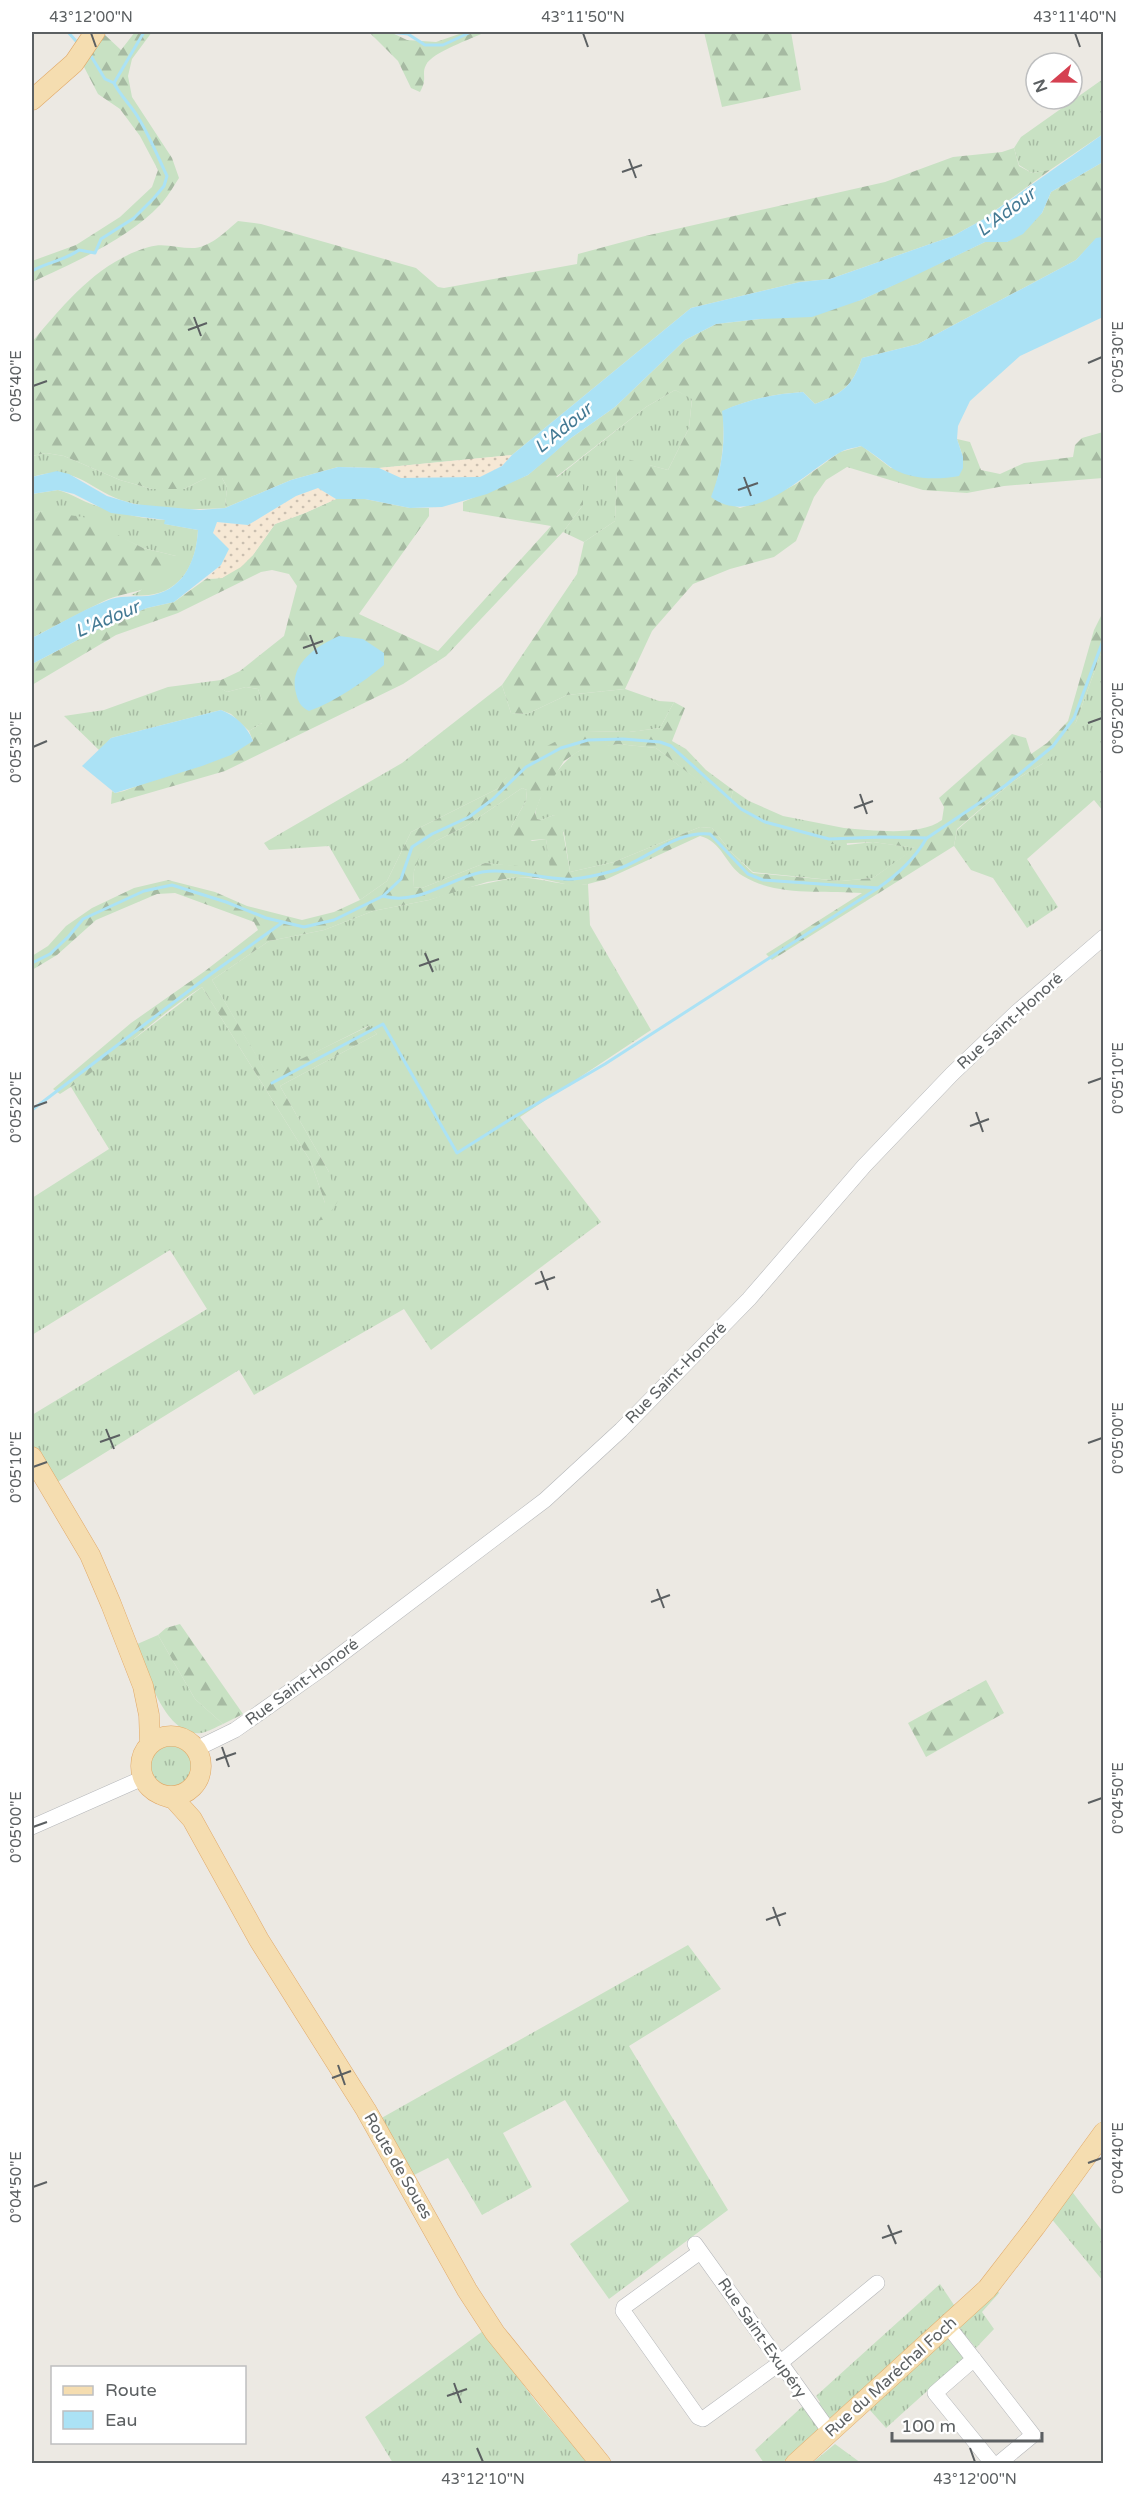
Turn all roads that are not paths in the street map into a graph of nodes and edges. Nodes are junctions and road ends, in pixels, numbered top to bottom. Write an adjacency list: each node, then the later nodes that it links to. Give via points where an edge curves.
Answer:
1 (95, 32): 2 (main road, via 74,63)
2 (32, 100)
3 (1104, 938): 8 (street, Rue Saint-Honoré, via 952,1074 864,1166 749,1299 621,1430 545,1500 323,1668 235,1730)
4 (32, 1456): 5 (main road, via 90,1555)
5 (143, 1686): 6 (main road); 7 (main road)
6 (177, 1735): 7 (main road); 8 (main road)
7 (150, 1744): 9 (main road, via 141,1763)
8 (196, 1749): 10 (main road, via 201,1759)
9 (143, 1778): 11 (main road); 12 (street)
10 (197, 1782): 11 (main road, via 183,1794); 13 (main road, Route de Soues, via 201,1815)
11 (162, 1795): 13 (main road, Route de Soues, via 174,1799 186,1812)
12 (32, 1827)
13 (214, 1857): 20 (main road, Route de Soues, via 275,1968 398,2164 466,2290 502,2343)
14 (1104, 2132): 16 (main road, Rue du Maréchal Foch, via 987,2289)
15 (877, 2283): 18 (street)
16 (948, 2326): 17 (street); 19 (main road, Rue du Maréchal Foch)
17 (974, 2359): 22 (street, via 935,2394); 23 (street, via 1033,2435)
18 (780, 2363): 18 (street, Rue Saint-Exupéry, via 698,2248 624,2307 624,2314 701,2418); 19 (street, Rue Saint-Exupéry)
19 (830, 2432): 21 (main road, Rue du Maréchal Foch)
20 (601, 2463)
21 (795, 2463)
22 (993, 2463)
23 (998, 2463)

